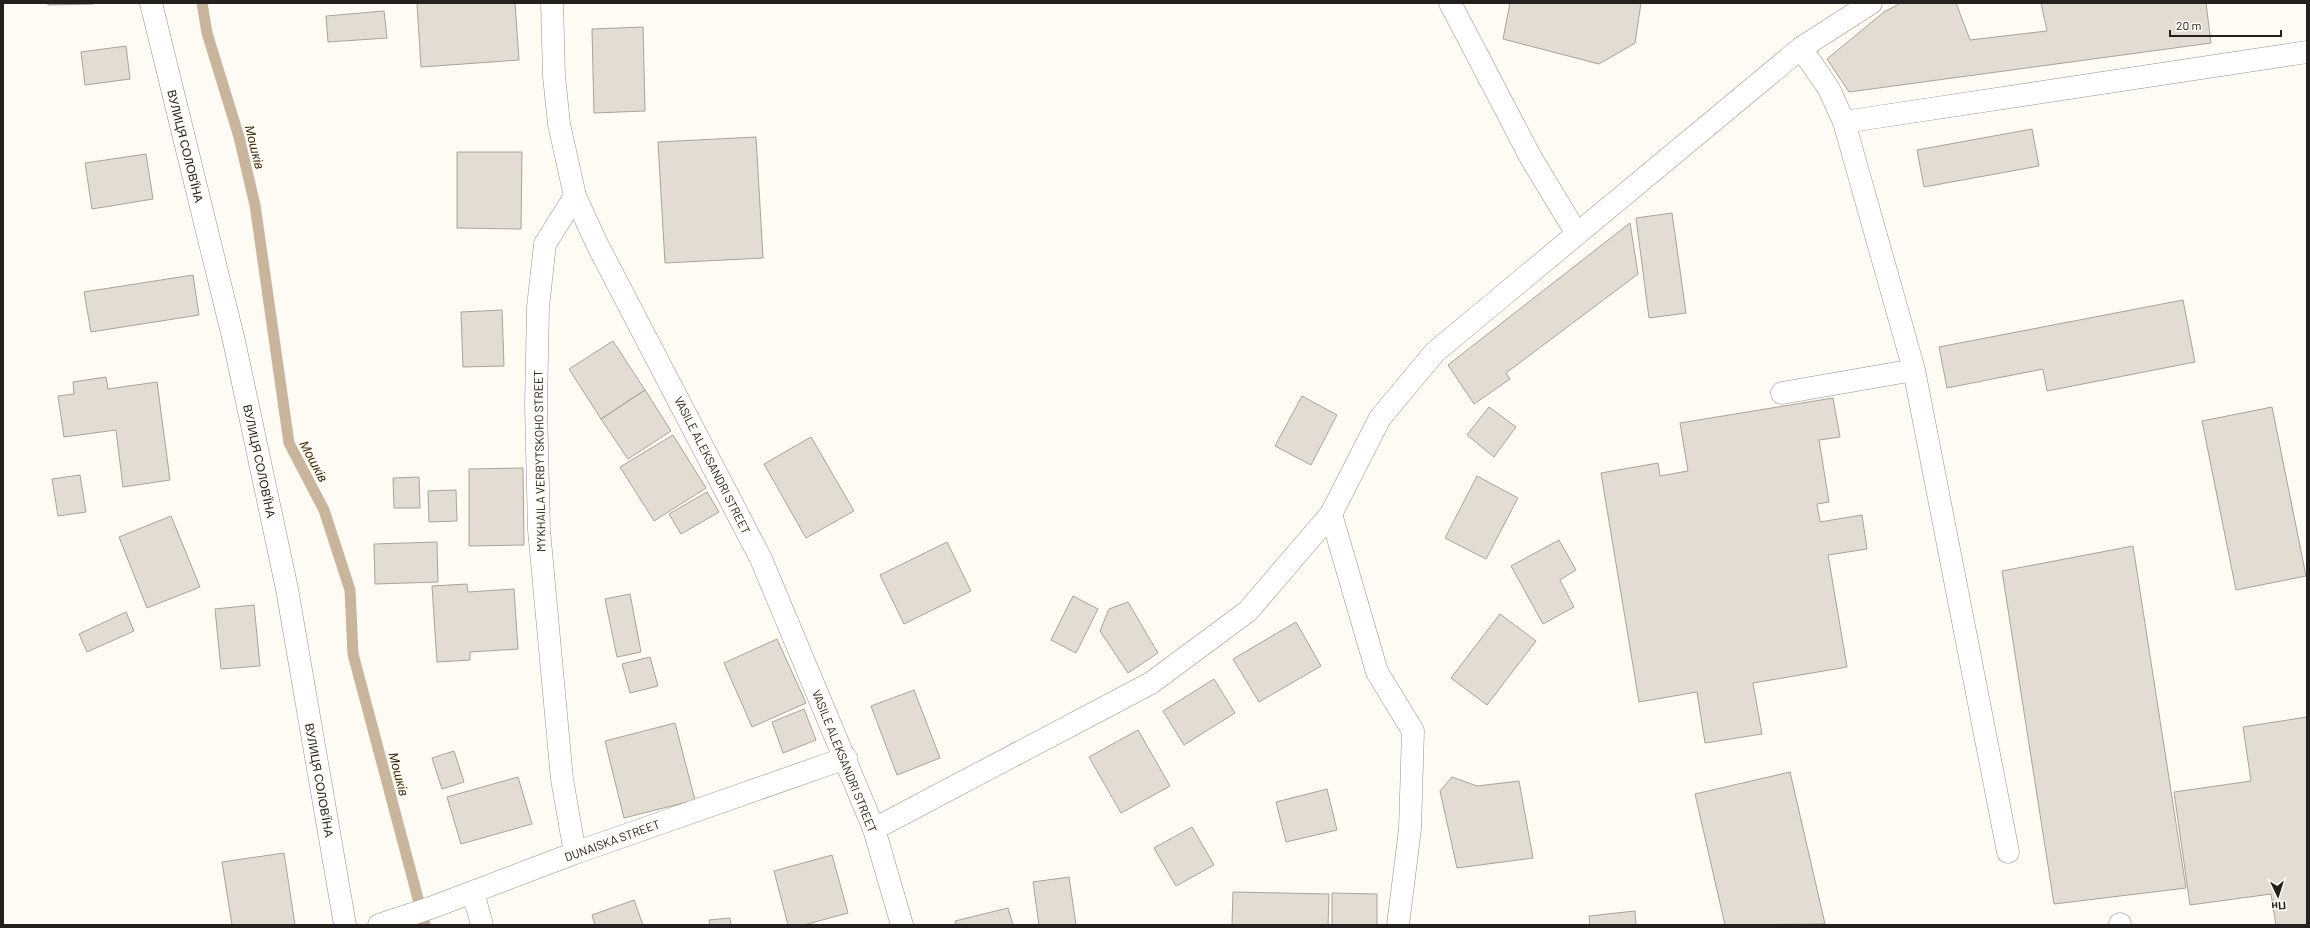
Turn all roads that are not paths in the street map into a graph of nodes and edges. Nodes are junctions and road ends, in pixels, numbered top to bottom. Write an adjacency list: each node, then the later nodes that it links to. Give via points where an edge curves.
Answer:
1 (151, 3): 19 (street, ВУЛИЦЯ СОЛОВ'ЇНА, via 234,341 286,581)
2 (552, 3): 8 (street, VASILE ALEKSANDRI STREET, via 554,76 559,124)
3 (1450, 3): 9 (street, via 1531,158)
4 (1871, 3): 5 (street)
5 (1801, 48): 7 (street, via 1829,89); 9 (street)
6 (2307, 52): 7 (street)
7 (1844, 122): 10 (street)
8 (575, 196): 13 (street, VASILE ALEKSANDRI STREET, via 597,244 761,559); 16 (street, MYKHAILA VERBYTSKOHO STREET, via 545,244 538,307 536,405 539,530 562,779)
9 (1577, 234): 12 (street, via 1435,352 1380,418)
10 (1914, 370): 11 (street); 15 (street)
11 (1782, 393)
12 (1331, 514): 14 (street, via 1248,611 1151,683); 22 (street, via 1377,672 1413,731 1410,829)
13 (846, 758): 14 (street, VASILE ALEKSANDRI STREET); 16 (street, DUNAISKA STREET)
14 (874, 829): 21 (street, VASILE ALEKSANDRI STREET)
15 (2008, 852)
16 (575, 853): 17 (street, DUNAISKA STREET)
17 (473, 892): 18 (street, DUNAISKA STREET); 20 (street)
18 (387, 922)
19 (345, 925)
20 (482, 925)
21 (902, 925)
22 (1398, 925)

